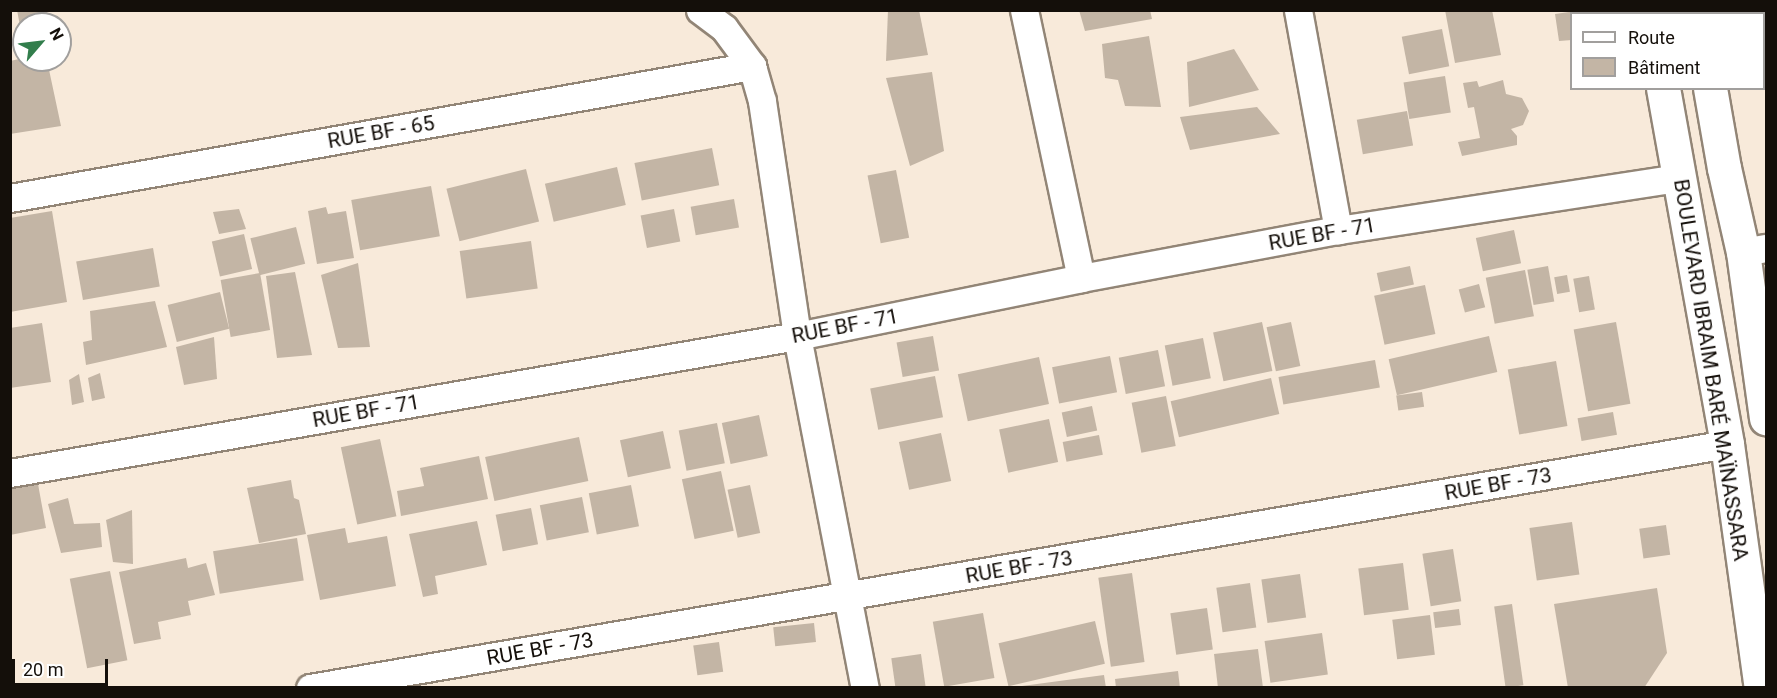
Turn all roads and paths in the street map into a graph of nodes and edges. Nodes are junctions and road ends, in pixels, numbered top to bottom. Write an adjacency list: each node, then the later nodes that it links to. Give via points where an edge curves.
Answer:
1 (700, 10): 4 (street, via 724,28)
2 (1024, 10): 11 (street)
3 (1298, 10): 9 (street)
4 (752, 66): 8 (street, RUE BF - 65); 12 (street, via 762,100)
5 (1663, 90): 7 (main road, BOULEVARD IBRAIM BARÉ MAÏNASSARA)
6 (1710, 90): 10 (main road, via 1724,168)
7 (1679, 178): 9 (street, RUE BF - 71); 14 (main road, BOULEVARD IBRAIM BARÉ MAÏNASSARA)
8 (10, 198)
9 (1338, 230): 11 (street, RUE BF - 71)
10 (1755, 250): 13 (main road)
11 (1081, 278): 12 (street, RUE BF - 71)
12 (797, 336): 15 (street, RUE BF - 71); 16 (street)
13 (1767, 418)
14 (1727, 444): 16 (street, RUE BF - 73); 19 (main road, BOULEVARD IBRAIM BARÉ MAÏNASSARA)
15 (10, 472)
16 (845, 597): 17 (street, RUE BF - 73); 18 (street)
17 (310, 687)
18 (865, 687)
19 (1761, 687)

